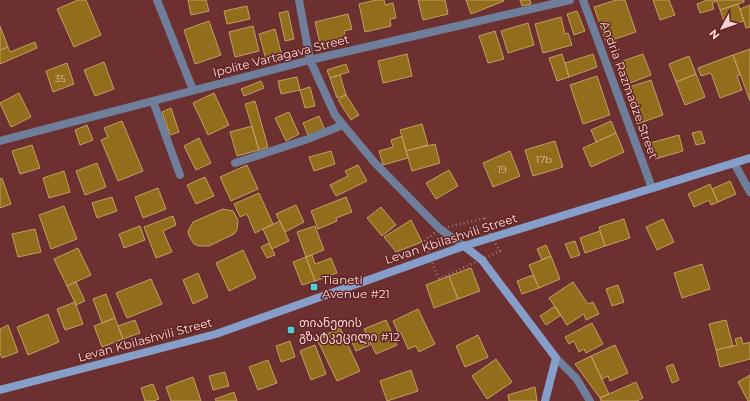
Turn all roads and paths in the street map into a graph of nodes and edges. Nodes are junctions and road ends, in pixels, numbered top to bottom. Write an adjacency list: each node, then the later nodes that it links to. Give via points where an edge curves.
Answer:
1 (157, 0): 6 (street)
2 (299, 0): 5 (street)
3 (570, 0): 5 (street, Ipolite Vartagava Street)
4 (583, 0): 14 (street, Andria Razmadze Street)
5 (310, 60): 6 (street, Ipolite Vartagava Street); 8 (street, via 335,115)
6 (193, 90): 7 (street, Ipolite Vartagava Street)
7 (153, 101): 9 (street, Ipolite Vartagava Street); 13 (street)
8 (343, 125): 11 (street); 16 (street, via 374,162 440,229)
9 (0, 140)
10 (750, 158): 12 (main road, Levan Kbilashvili Street)
11 (235, 163)
12 (734, 163): 14 (main road, Levan Kbilashvili Street); 15 (street)
13 (180, 175)
14 (652, 188): 16 (main road, Levan Kbilashvili Street)
15 (750, 192)
16 (464, 246): 17 (main road, via 482,260); 18 (main road, Levan Kbilashvili Street, via 216,334)
17 (556, 358): 19 (main road); 20 (street, via 576,378)
18 (0, 390)
19 (545, 401)
20 (590, 401)

